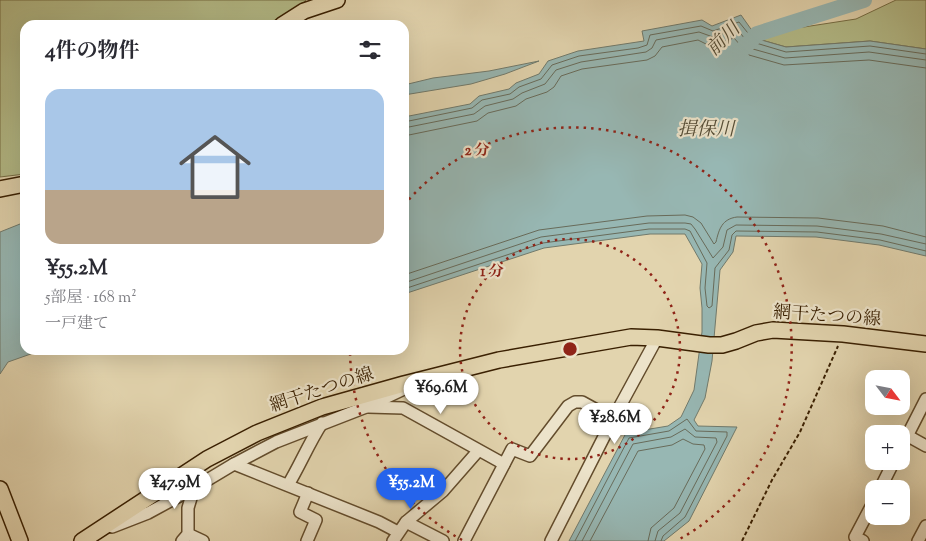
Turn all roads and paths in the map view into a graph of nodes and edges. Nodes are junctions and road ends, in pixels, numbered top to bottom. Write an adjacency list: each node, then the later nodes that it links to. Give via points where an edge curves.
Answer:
1 (336, 0): 2 (main road, via 304,11)
2 (290, 20)
3 (20, 185): 4 (main road)
4 (0, 189)
5 (843, 334): 6 (main road, 網干たつの線, via 773,330 722,345); 7 (main road, 網干たつの線); 35 (path, via 800,432)
6 (657, 338): 8 (main road, 網干たつの線, via 631,337 498,360); 11 (street)
7 (926, 344)
8 (412, 382): 10 (street, via 403,390); 26 (main road, 網干たつの線, via 322,407 256,433 207,459)
9 (926, 399): 13 (street)
10 (366, 407): 12 (street); 16 (street, via 402,408)
11 (612, 419): 18 (street, via 582,402 575,402 568,406 530,456 512,449); 34 (street)
12 (322, 424): 17 (street, via 276,442); 19 (street)
13 (910, 432)
14 (910, 437): 15 (street)
15 (926, 446)
16 (478, 451): 18 (street); 24 (street, via 443,491)
17 (234, 464): 19 (street); 20 (street)
18 (504, 464): 33 (street)
19 (288, 486): 22 (street)
20 (194, 488): 26 (street, via 148,513); 28 (street)
21 (0, 489): 29 (main road)
22 (308, 493): 27 (street, via 379,522); 31 (street, via 300,512 316,520)
23 (865, 518): 36 (street, via 855,537)
24 (406, 522): 27 (street); 32 (street)
25 (926, 526): 37 (street)
26 (88, 537)
27 (396, 537)
28 (185, 538): 30 (street)
29 (20, 541)
30 (204, 541)
31 (307, 541)
32 (443, 541)
33 (464, 541)
34 (551, 541)
35 (742, 541)
36 (863, 541)
37 (918, 541)

